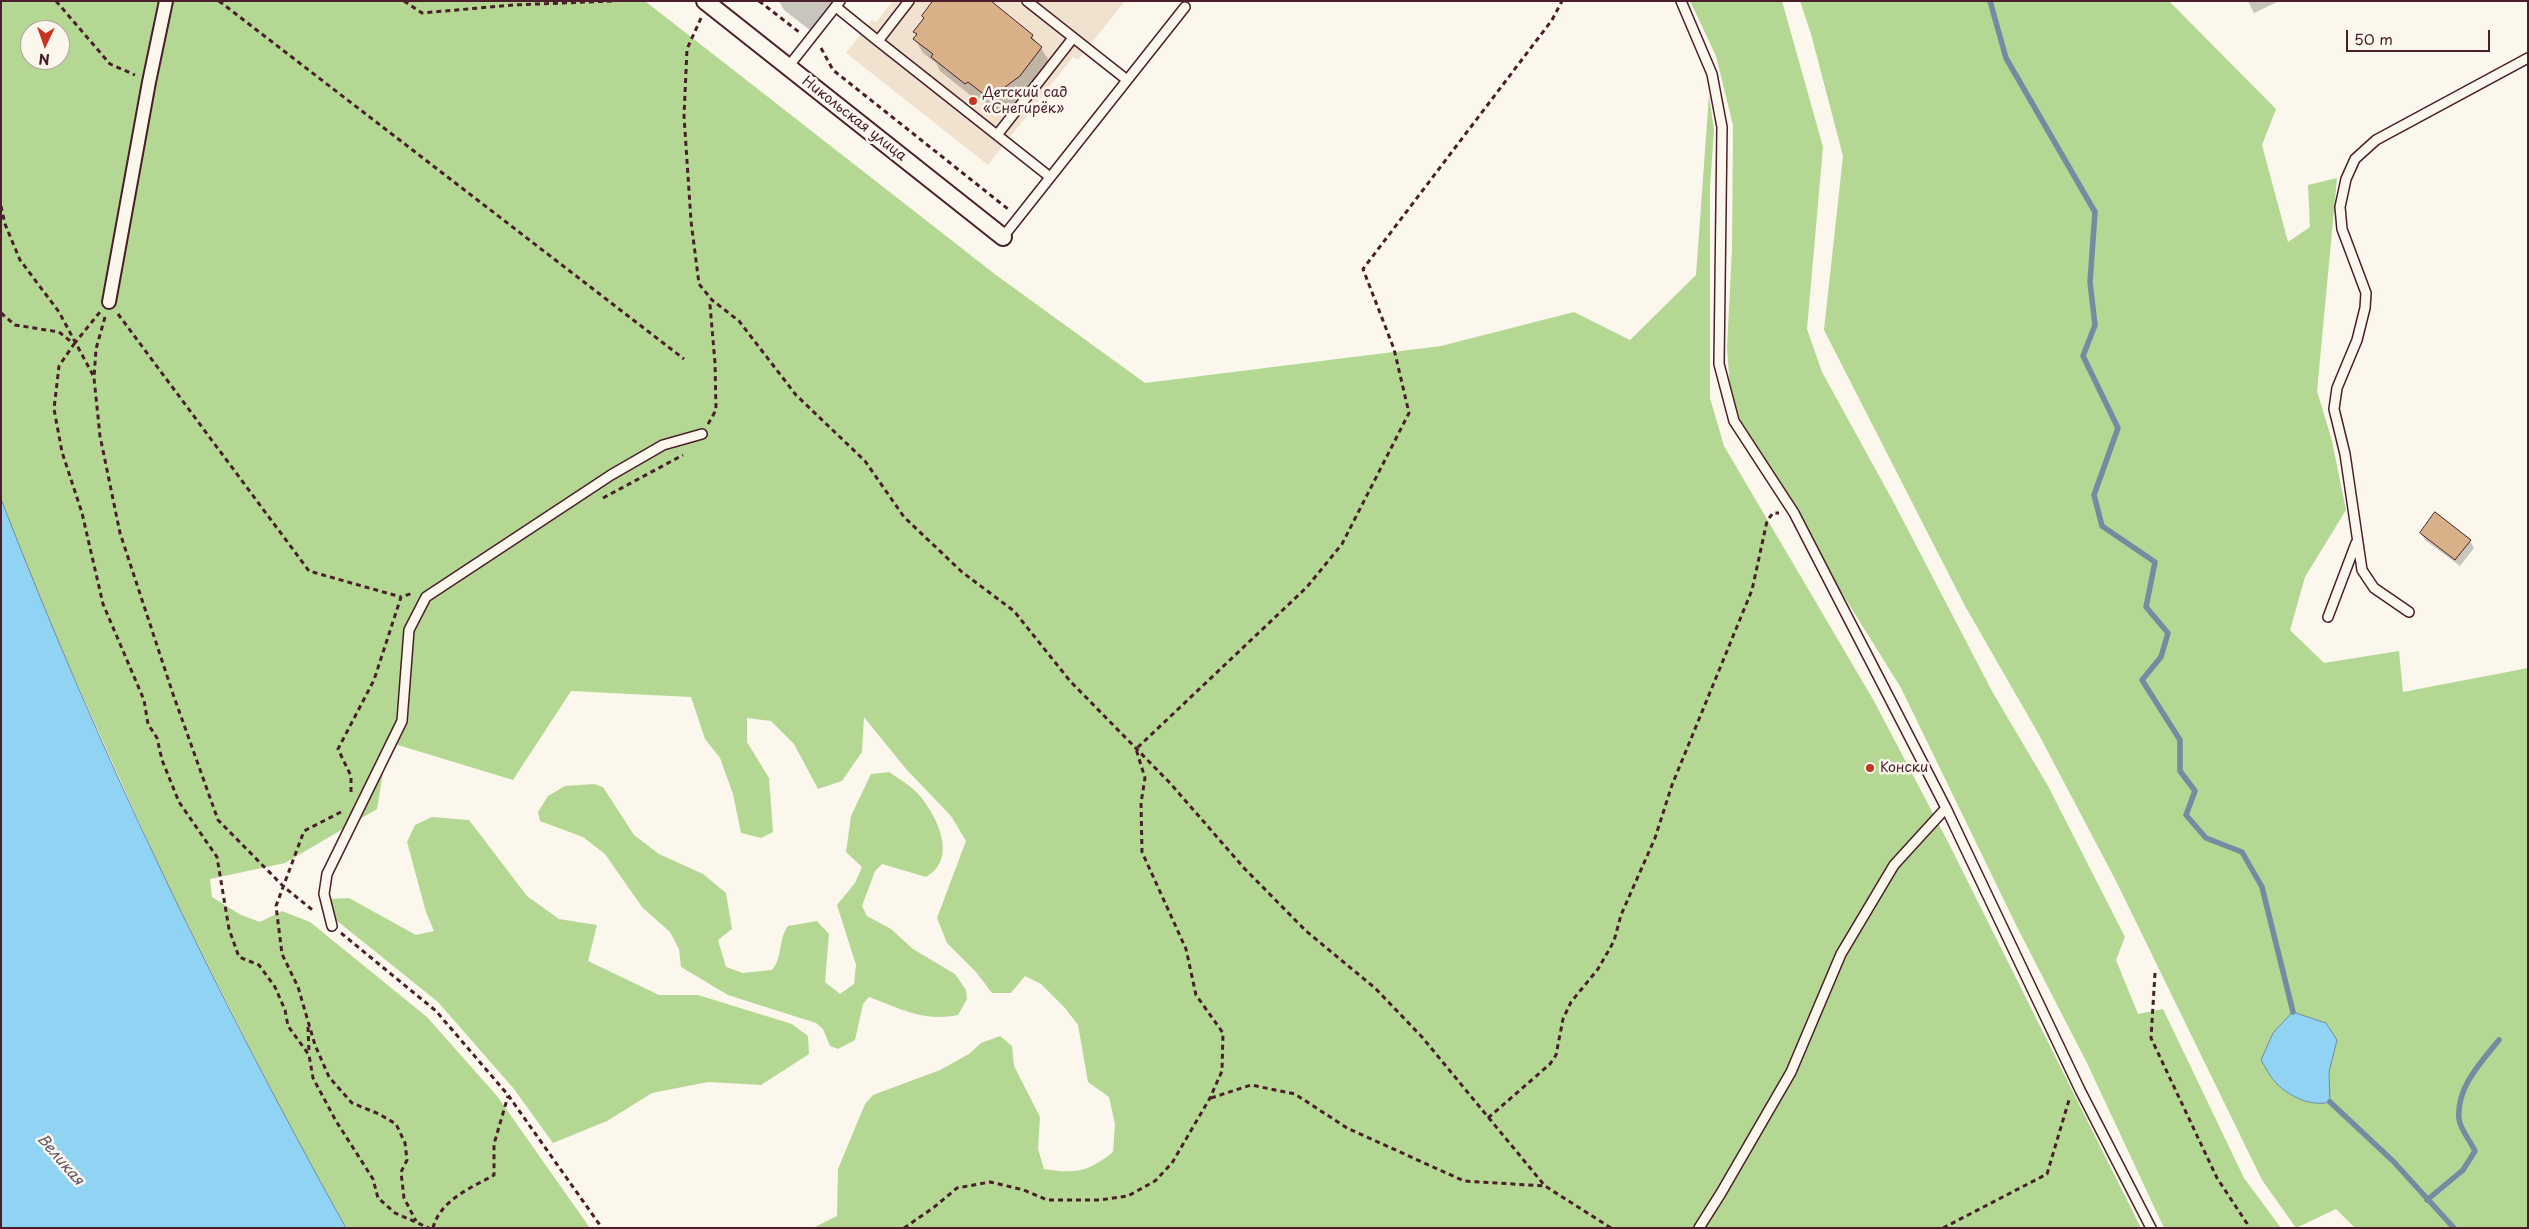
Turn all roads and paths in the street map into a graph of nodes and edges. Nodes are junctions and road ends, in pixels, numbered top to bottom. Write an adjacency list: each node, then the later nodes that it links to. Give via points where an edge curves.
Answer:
1 (56, 1): 20 (path, via 110,64)
2 (166, 1): 20 (street)
3 (218, 1): 29 (path)
4 (404, 1): 5 (path, via 422,13)
5 (613, 1)
6 (759, 1): 14 (path)
7 (909, 1): 16 (lane)
8 (1026, 1): 15 (lane)
9 (1562, 1): 38 (path, via 1552,20 1363,269 1394,349 1409,412 1342,544 1307,587)
10 (1681, 1): 32 (lane, via 1712,74 1722,128 1720,364 1734,421)
11 (707, 2): 18 (street, Никольская улица); 38 (path, via 687,49 684,116 699,284 712,300 739,321 796,395 865,461 904,517 962,572 1014,611 1070,681)
12 (838, 4): 14 (lane); 16 (lane)
13 (1185, 7): 19 (lane)
14 (811, 38): 18 (lane); 24 (path, via 833,70)
15 (1073, 38): 19 (lane); 21 (lane)
16 (878, 41): 21 (lane)
17 (2528, 58): 33 (lane, via 2376,140 2355,159 2346,179 2340,207 2342,229 2366,293 2358,340 2337,388 2334,409 2345,454)
18 (788, 67): 25 (street, Никольская улица)
19 (1127, 80): 22 (lane)
20 (149, 82): 26 (street)
21 (997, 135): 22 (lane)
22 (1050, 177): 24 (lane)
23 (1, 206): 28 (path, via 20,260 59,312)
24 (1019, 217): 25 (lane)
25 (1003, 237)
26 (109, 302): 28 (path); 30 (path, via 96,348); 35 (path, via 309,571)
27 (1, 313): 28 (path, via 16,325 59,332)
28 (74, 344): 30 (path); 46 (path, via 59,366 54,409 62,452 82,513 103,604 144,700 148,724 157,738 179,802 217,857 228,928 239,957 259,965 275,987 288,1026)
29 (684, 360)
30 (94, 378): 42 (path, via 100,436 120,533 172,694 218,820)
31 (702, 434): 43 (lane, via 663,445 612,475 426,598 409,630 402,721 327,874 324,894)
32 (1794, 513): 40 (lane); 50 (path, via 1773,513 1767,521 1752,590 1672,785 1655,838 1621,914 1614,941 1598,969 1571,1002 1563,1019 1556,1055 1550,1064)
33 (2356, 542): 36 (lane, via 2362,570 2374,588); 37 (lane)
34 (418, 591): 35 (path)
35 (401, 597): 39 (path, via 374,680 338,749 351,776)
36 (2409, 612)
37 (2328, 617)
38 (1136, 749): 49 (path, via 1145,778 1140,803 1142,852 1186,949 1196,995 1223,1033 1222,1070); 50 (path, via 1306,931 1375,988 1408,1022)
39 (351, 800)
40 (1946, 808): 47 (lane); 57 (lane, via 1894,866 1841,954 1791,1072)
41 (343, 812): 42 (path, via 304,831)
42 (284, 887): 43 (path); 45 (path, via 276,906 282,954 298,987)
43 (332, 926): 48 (path, via 436,1011)
44 (2155, 972): 60 (path, via 2151,1038 2217,1178)
45 (308, 1021): 46 (path); 52 (path, via 329,1076 352,1103 396,1124 407,1160 401,1172 404,1198)
46 (309, 1055): 52 (path, via 313,1078 373,1179 378,1198 394,1213)
47 (2080, 1090): 58 (path, via 2071,1093 2047,1174); 59 (lane)
48 (508, 1095): 53 (path, via 494,1144 494,1175 458,1195 435,1218); 54 (path)
49 (1210, 1098): 51 (path, via 1251,1085 1295,1094 1347,1128 1464,1181); 55 (path, via 1172,1163 1155,1181 1128,1196 1100,1200 1048,1200 990,1182 957,1188)
50 (1488, 1118): 51 (path)
51 (1545, 1186): 56 (path)
52 (416, 1221): 53 (path)
53 (431, 1228)
54 (602, 1228)
55 (904, 1228)
56 (1611, 1228)
57 (1699, 1228)
58 (1943, 1228)
59 (2151, 1228)
60 (2250, 1228)

